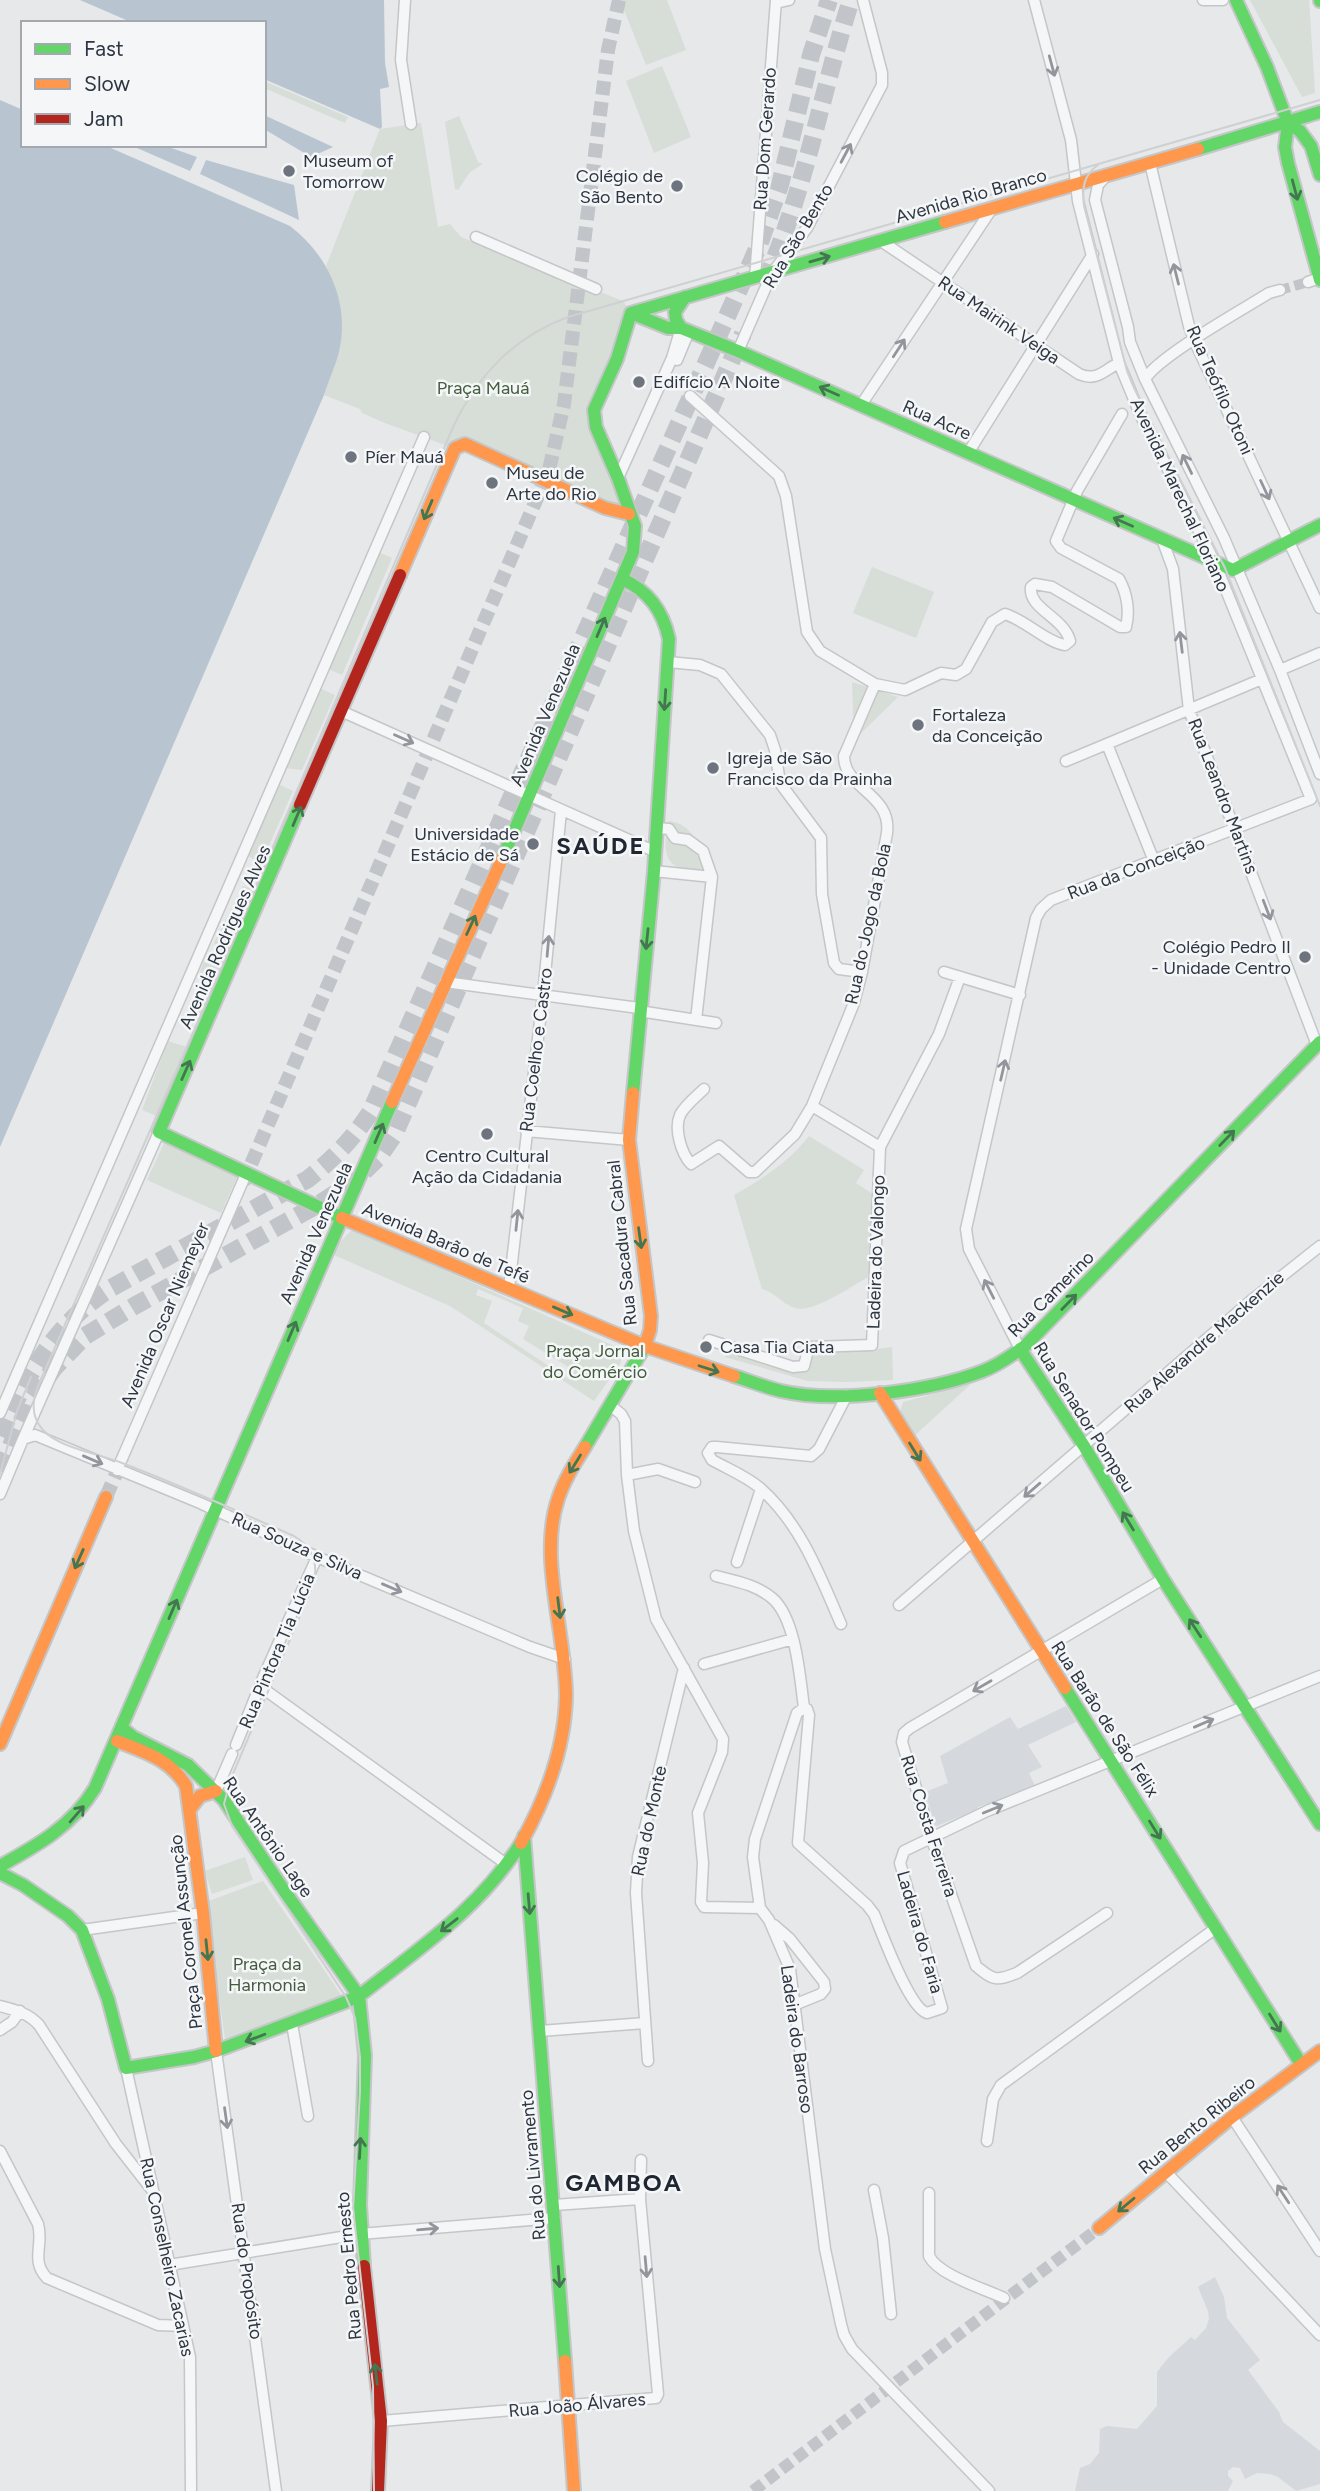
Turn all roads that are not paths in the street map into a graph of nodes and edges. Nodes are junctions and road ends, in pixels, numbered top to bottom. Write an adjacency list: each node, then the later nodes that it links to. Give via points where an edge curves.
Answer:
1 (405, 0): 11 (street, via 401,60)
2 (789, 0): 8 (street)
3 (863, 0): 20 (street, Rua São Bento, one-way to 3, via 807,228 882,85)
4 (1034, 0): 15 (street, Avenida Marechal Floriano, one-way to 15, via 1071,140)
5 (1203, 0): 6 (street)
6 (1223, 0)
7 (1237, 0): 10 (street)
8 (776, 1): 21 (street, Rua Dom Gerardo)
9 (1320, 112): 10 (street, Avenida Rio Branco)
10 (1288, 123): 12 (street, Avenida Rio Branco); 14 (street, via 1311,146); 22 (street, one-way to 22, via 1285,147)
11 (411, 124)
12 (1150, 163): 13 (street, Avenida Rio Branco); 29 (street, Rua Teófilo Otoni, one-way to 12)
13 (1107, 175): 15 (street, Avenida Rio Branco); 34 (street, Avenida Marechal Floriano, via 1098,185 1095,200 1130,342)
14 (1320, 175)
15 (1075, 184): 16 (street, Avenida Rio Branco); 19 (street, Avenida Marechal Floriano)
16 (991, 209): 18 (street, Avenida Rio Branco); 23 (street)
17 (476, 237): 24 (street)
18 (881, 241): 20 (street, Avenida Rio Branco, one-way to 18); 23 (street, Rua Mairink Veiga)
19 (1093, 254): 30 (street); 32 (street, Avenida Marechal Floriano)
20 (772, 273): 21 (street, Avenida Rio Branco); 31 (street, Rua São Bento)
21 (755, 278): 26 (street, Avenida Rio Branco)
22 (1316, 280)
23 (942, 282): 30 (street, Rua Mairink Veiga); 36 (street, one-way to 23)
24 (596, 289)
25 (1280, 290): 29 (street)
26 (685, 297): 27 (street, Avenida Rio Branco); 28 (street, via 673,313)
27 (631, 313): 28 (street, Rua Acre); 40 (street, via 594,410 596,428)
28 (685, 330): 31 (street, Rua Acre); 33 (street); 40 (street)
29 (1194, 340): 34 (street); 46 (street, Rua Teófilo Otoni, one-way to 46)
30 (1035, 344): 32 (street, Rua Mairink Veiga, via 1079,374 1093,378); 39 (street)
31 (738, 351): 36 (street, Rua Acre, one-way to 31)
32 (1119, 362): 44 (street, Avenida Marechal Floriano)
33 (674, 368)
34 (1145, 379): 48 (street, Avenida Marechal Floriano, one-way to 34, via 1224,538)
35 (690, 396): 55 (street, via 779,476 807,632 820,652)
36 (861, 405): 39 (street, Rua Acre)
37 (1122, 414): 41 (street)
38 (424, 437): 97 (street, Avenida Rodrigues Alves)
39 (968, 453): 41 (street, Rua Acre)
40 (618, 478): 42 (street)
41 (1075, 500): 45 (street, Rua Acre, one-way to 41); 55 (street, via 1057,545 1119,579 1128,607 1126,627 1052,587 1035,584 1030,593 1034,601 1067,631 1070,641 1066,645 1005,614 992,622 962,673 941,673 905,690)
42 (629, 514): 49 (street, via 635,539); 57 (street, Avenida Rodrigues Alves, one-way to 57, via 606,508 465,444 455,448)
43 (1320, 525): 46 (street)
44 (1198, 529): 47 (street); 48 (street, Avenida Marechal Floriano)
45 (1162, 539): 47 (street, Rua Acre); 56 (street, Rua Leandro Martins, one-way to 45, via 1173,569)
46 (1290, 541): 48 (street); 50 (street, Rua Teófilo Otoni)
47 (1186, 549): 48 (street, Rua Acre)
48 (1226, 567): 53 (street, Avenida Marechal Floriano); 54 (street, Avenida Marechal Floriano)
49 (622, 579): 52 (street, Rua Sacadura Cabral, via 637,584 659,610 668,634); 61 (street, Avenida Venezuela, one-way to 49)
50 (1320, 608)
51 (1320, 653): 53 (street)
52 (668, 662): 64 (street, Rua Sacadura Cabral, one-way to 64); 71 (street, via 700,665 721,674 770,735 780,783 821,838 822,894 834,963 839,969)
53 (1280, 670): 60 (street, Avenida Marechal Floriano)
54 (1262, 679): 56 (street); 62 (street, Avenida Marechal Floriano)
55 (875, 684): 71 (street, Rua do Jogo da Bola, via 844,756 845,767 883,807 888,822)
56 (1189, 710): 58 (street); 65 (street, Rua Leandro Martins)
57 (341, 711): 61 (street, one-way to 61); 84 (street, Avenida Rodrigues Alves, one-way to 57)
58 (1107, 744): 59 (street); 67 (street)
59 (1066, 761)
60 (1320, 774)
61 (530, 796): 63 (street); 74 (street, Avenida Venezuela, one-way to 61)
62 (1311, 800): 65 (street, Rua da Conceição)
63 (561, 811): 66 (street); 75 (street, Rua Coelho e Castro, one-way to 63)
64 (657, 828): 66 (street, Rua Sacadura Cabral); 69 (street, via 669,829 675,838 688,840 703,851)
65 (1236, 829): 67 (street, Rua da Conceição); 80 (street, Rua Leandro Martins, one-way to 80)
66 (656, 852): 68 (street, Rua Sacadura Cabral)
67 (1154, 861): 70 (street, Rua da Conceição, via 1051,900)
68 (654, 871): 69 (street); 77 (street, Rua Sacadura Cabral, one-way to 77)
69 (712, 877): 78 (street)
70 (1041, 909): 76 (street, Rua Senador Pompeu)
71 (862, 972): 82 (street, Rua do Jogo da Bola)
72 (944, 972): 73 (street)
73 (960, 977): 76 (street); 86 (street, via 939,1034)
74 (445, 982): 75 (street); 88 (street, Avenida Venezuela, one-way to 74)
75 (543, 995): 77 (street); 83 (street, Rua Coelho e Castro)
76 (1020, 995): 93 (street, Rua Senador Pompeu, one-way to 76, via 969,1250 966,1229)
77 (639, 1010): 78 (street); 85 (street, Rua Sacadura Cabral)
78 (696, 1020): 79 (street)
79 (716, 1023)
80 (1319, 1043): 93 (street, Rua Camerino, one-way to 80)
81 (704, 1089): 82 (street, Rua do Jogo da Bola, via 679,1119 683,1152 691,1164 719,1146 749,1172 755,1172 795,1134)
82 (812, 1106): 86 (street)
83 (526, 1131): 85 (street); 90 (street, Rua Coelho e Castro, one-way to 83)
84 (159, 1132): 87 (street, Avenida Barão de Tefé); 98 (street, Avenida Rodrigues Alves)
85 (629, 1140): 92 (street, Rua Sacadura Cabral, one-way to 92, via 651,1316)
86 (880, 1147): 91 (street, Ladeira do Valongo, via 872,1345 812,1347 804,1366 793,1367)
87 (246, 1174): 88 (street, Avenida Barão de Tefé); 100 (street, Avenida Oscar Niemeyer)
88 (342, 1218): 90 (street, Avenida Barão de Tefé); 106 (street, Avenida Venezuela, one-way to 88)
89 (1320, 1246): 99 (street, Rua Alexandre Mackenzie)
90 (509, 1288): 92 (street, Avenida Barão de Tefé, one-way to 92)
91 (709, 1340)
92 (645, 1346): 95 (street, Rua Camerino, one-way to 95, via 781,1391); 96 (street, Rua Sacadura Cabral)
93 (1020, 1349): 94 (street, Rua Camerino, via 996,1365 960,1379); 99 (street, Rua Senador Pompeu)
94 (880, 1393): 95 (street, Rua Camerino); 107 (street, Rua Barão de São Félix, one-way to 107)
95 (847, 1395): 103 (street, via 811,1456 712,1447 708,1453 712,1460)
96 (611, 1406): 101 (street, via 625,1421); 116 (street, Rua Sacadura Cabral, one-way to 116, via 566,1479 555,1508 552,1558)
97 (0, 1413)
98 (26, 1437): 100 (street, Rua Souza e Silva, one-way to 100, via 35,1435); 104 (street, Avenida Rodrigues Alves)
99 (1083, 1446): 107 (street, Rua Alexandre Mackenzie, one-way to 107); 111 (street, Rua Senador Pompeu, one-way to 99)
100 (117, 1470): 106 (street, Rua Souza e Silva)
101 (627, 1475): 102 (street, via 658,1469); 118 (street, via 649,1594 662,1631)
102 (695, 1482)
103 (761, 1489): 109 (street); 113 (street, via 799,1536)
104 (0, 1494)
105 (106, 1497): 125 (street, one-way to 125)
106 (215, 1510): 108 (street, Rua Souza e Silva); 123 (street, Avenida Venezuela, one-way to 106)
107 (972, 1542): 112 (street, Rua Alexandre Mackenzie); 115 (street, Rua Barão de São Félix)
108 (317, 1557): 116 (street, Rua Souza e Silva, one-way to 116); 120 (street, Rua Pintora Tia Lúcia)
109 (737, 1562)
110 (716, 1576): 114 (street, via 758,1589 774,1600)
111 (1163, 1579): 115 (street, Rua Costa Ferreira); 121 (street, Rua Senador Pompeu, one-way to 111)
112 (900, 1605)
113 (841, 1624)
114 (793, 1639): 117 (street); 122 (street)
115 (1041, 1651): 126 (street, Rua Barão de São Félix); 131 (street, Rua Costa Ferreira, one-way to 131, via 904,1732 902,1742)
116 (565, 1658): 130 (street, Rua Sacadura Cabral, via 567,1694 557,1763)
117 (704, 1664)
118 (684, 1668): 137 (street, via 724,1745 698,1813 701,1902 705,1908); 147 (street, Rua do Monte, via 637,1866)
119 (1320, 1676): 121 (street)
120 (265, 1687): 127 (street, Rua Pintora Tia Lúcia); 134 (street)
121 (1246, 1706): 126 (street, one-way to 121); 129 (street, Rua Senador Pompeu)
122 (804, 1708): 131 (street, Ladeira do Faria, via 809,1715 797,1843 874,1914 901,1977 920,2010 927,2013 942,2008 900,1863 904,1851); 137 (street, Ladeira do Barroso, via 797,1713 755,1839)
123 (122, 1728): 124 (street, Avenida Venezuela); 127 (street, Rua Antônio Lage, via 188,1765)
124 (117, 1741): 128 (street, via 173,1767 184,1781); 132 (street, Avenida Venezuela, one-way to 124, via 76,1816)
125 (0, 1744)
126 (1112, 1762): 131 (street, one-way to 126); 141 (street, Rua Barão de São Félix, one-way to 141)
127 (216, 1791): 128 (street, via 197,1797); 143 (street, Rua Antônio Lage)
128 (190, 1809): 138 (street, Praça Coronel Assunção)
129 (1320, 1824)
130 (524, 1836): 134 (street, Rua Sacadura Cabral); 150 (street, Rua do Livramento, one-way to 150)
131 (931, 1837): 139 (street, Rua Costa Ferreira, via 976,1966 994,1979 1017,1973)
132 (22, 1853): 133 (street); 135 (street, Avenida Venezuela)
133 (0, 1856)
134 (506, 1864): 143 (street, Rua Sacadura Cabral, one-way to 143, via 465,1912)
135 (0, 1866)
136 (0, 1873): 142 (street, via 34,1892)
137 (760, 1908): 140 (street, Ladeira do Barroso)
138 (203, 1913): 142 (street); 151 (street, Praça Coronel Assunção, one-way to 151)
139 (1107, 1913)
140 (769, 1920): 144 (street, Ladeira do Barroso, via 787,1959); 144 (street, via 824,1982 821,1994)
141 (1216, 1928): 154 (street, Rua Barão de São Félix, one-way to 154); 158 (street, via 1001,2085 993,2099)
142 (82, 1930): 155 (street)
143 (359, 1996): 148 (street, Rua Sacadura Cabral); 168 (street, Rua Pedro Ernesto, one-way to 143, via 365,2046)
144 (794, 2005): 182 (street, Ladeira do Barroso, via 825,2249 844,2335 852,2349)
145 (0, 2006): 146 (street)
146 (20, 2011): 149 (street); 162 (street, via 39,2025 116,2144)
147 (645, 2023): 150 (street); 153 (street, Rua do Monte)
148 (292, 2024): 151 (street, Rua Sacadura Cabral, one-way to 151); 156 (street)
149 (0, 2031)
150 (540, 2031): 166 (street, Rua do Livramento)
151 (216, 2051): 155 (street, Rua Sacadura Cabral); 170 (street, Rua do Propósito, one-way to 170)
152 (1320, 2051): 154 (street, Rua Bento Ribeiro)
153 (648, 2061)
154 (1301, 2064): 157 (street, Rua Bento Ribeiro)
155 (126, 2068): 162 (street, Rua Conselheiro Zacarias)
156 (308, 2116)
157 (1233, 2117): 161 (street, Rua Bento Ribeiro); 169 (street, one-way to 157)
158 (987, 2141)
159 (0, 2151): 174 (street, via 38,2224 37,2262 47,2278 158,2325)
160 (642, 2160): 165 (street)
161 (1166, 2172): 167 (street, Rua Bento Ribeiro, one-way to 167); 175 (street)
162 (152, 2190): 171 (street, Rua Conselheiro Zacarias)
163 (874, 2190): 173 (street)
164 (929, 2193): 172 (street, via 932,2261)
165 (640, 2199): 166 (street); 176 (street, Rua João Álvares, one-way to 176, via 657,2394 653,2400)
166 (555, 2212): 168 (street, one-way to 166); 176 (street, Rua do Livramento, one-way to 176)
167 (1099, 2228)
168 (360, 2235): 170 (street); 177 (street, Rua Pedro Ernesto, one-way to 168)
169 (1320, 2251)
170 (244, 2252): 171 (street); 179 (street, Rua do Propósito)
171 (169, 2265): 174 (street, Rua Conselheiro Zacarias)
172 (1004, 2298)
173 (891, 2314)
174 (183, 2326): 178 (street, Rua Conselheiro Zacarias, via 191,2375)
175 (1320, 2335)
176 (568, 2406): 177 (street, Rua João Álvares); 181 (street, Rua do Livramento)
177 (381, 2421): 180 (street, Rua Pedro Ernesto)
178 (191, 2491)
179 (276, 2491)
180 (378, 2491)
181 (574, 2491)
182 (989, 2491)

